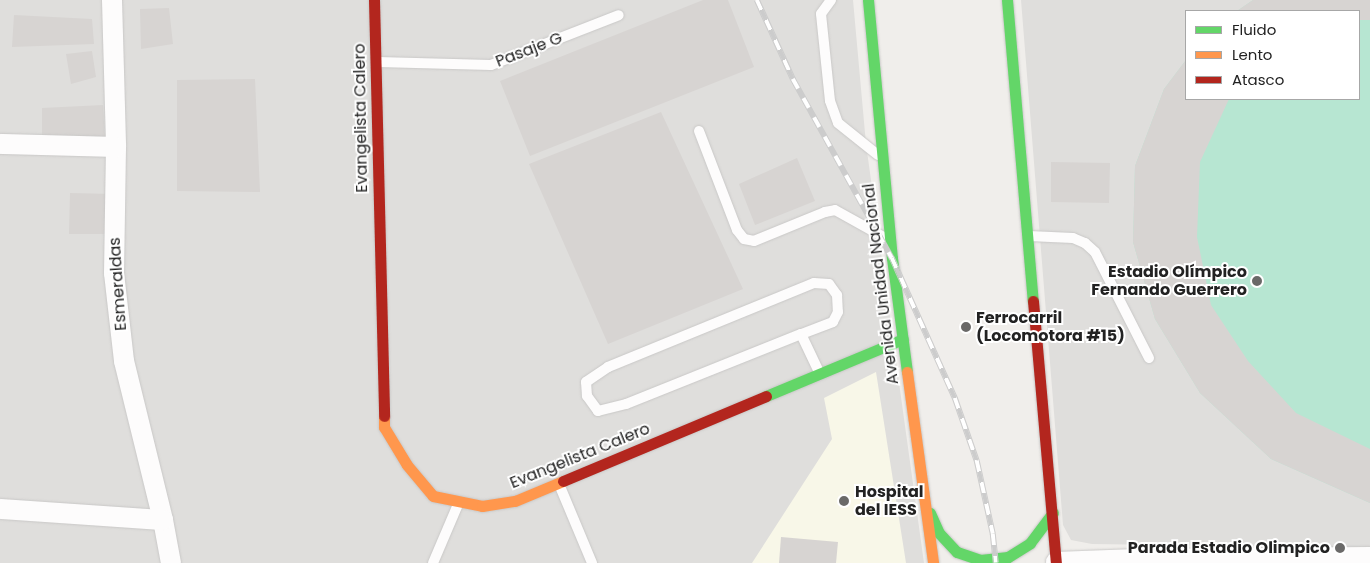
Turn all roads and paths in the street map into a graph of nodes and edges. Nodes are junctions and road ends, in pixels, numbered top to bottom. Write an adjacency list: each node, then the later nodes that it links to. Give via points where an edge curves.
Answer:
1 (112, 0): 10 (street, Esmeraldas)
2 (374, 0): 7 (street, Evangelista Calero)
3 (830, 0): 11 (lane, via 821,14 830,101 838,123)
4 (868, 0): 11 (street, Avenida Unidad Nacional)
5 (1007, 0): 12 (street)
6 (619, 14): 7 (lane, Pasaje G, via 492,65)
7 (376, 62): 20 (street, Evangelista Calero, via 384,427 407,465 433,496)
8 (699, 131): 13 (lane, via 737,230 744,239 754,241 835,210)
9 (0, 144): 10 (street)
10 (116, 147): 23 (street, Esmeraldas, via 114,273 124,361)
11 (883, 159): 13 (street, Avenida Unidad Nacional)
12 (1028, 236): 16 (lane, via 1073,238 1095,252); 22 (street)
13 (891, 241): 15 (street, Avenida Unidad Nacional)
14 (801, 334): 14 (lane, via 626,404 598,411 587,396 586,382 608,367 814,282 829,284 837,296 838,312 833,322); 17 (lane)
15 (904, 339): 17 (street, Evangelista Calero); 19 (street, Avenida Unidad Nacional)
16 (1149, 358)
17 (820, 374): 18 (street, Evangelista Calero)
18 (558, 484): 20 (street, Evangelista Calero, via 516,501 482,506); 28 (lane)
19 (924, 500): 22 (street, via 938,533 957,552 980,560 1008,557 1030,543); 24 (street); 29 (street, Avenida Unidad Nacional)
20 (459, 502): 27 (lane)
21 (0, 509): 23 (street)
22 (1053, 513): 30 (street)
23 (163, 520): 26 (street, Esmeraldas)
24 (944, 555)
25 (1370, 557): 30 (street)
26 (171, 563)
27 (432, 563)
28 (592, 563)
29 (933, 563)
30 (1055, 563)

